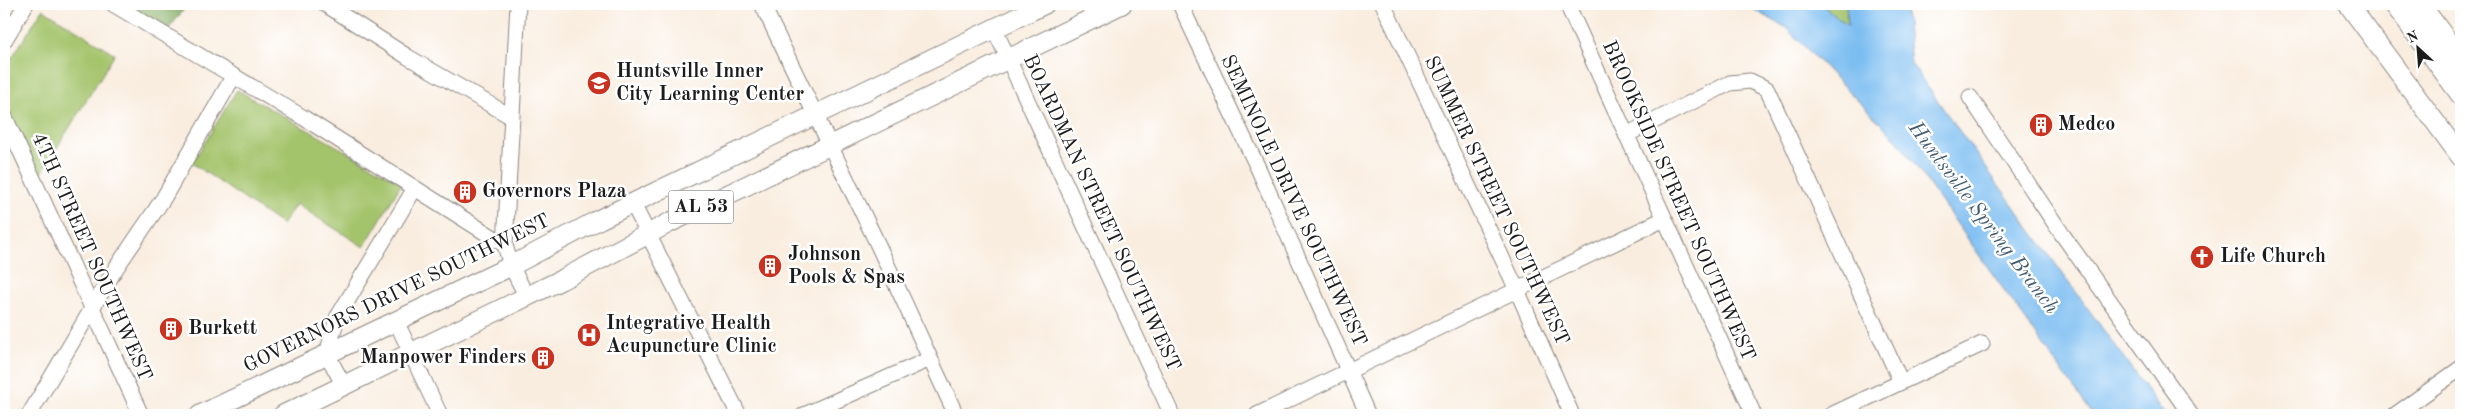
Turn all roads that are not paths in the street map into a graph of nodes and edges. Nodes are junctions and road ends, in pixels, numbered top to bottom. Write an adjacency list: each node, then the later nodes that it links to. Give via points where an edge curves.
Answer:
1 (26, 4): 15 (street)
2 (113, 4): 18 (street)
3 (325, 4): 23 (street)
4 (518, 4): 23 (street)
5 (762, 4): 21 (street)
6 (1046, 4): 14 (main road, GOVERNORS DRIVE SOUTHWEST / AL 53)
7 (1122, 4): 16 (main road, AL 53)
8 (1180, 4): 42 (street, SEMINOLE DRIVE SOUTHWEST, via 1258,168)
9 (1383, 4): 33 (street, SUMMER STREET SOUTHWEST)
10 (1567, 4): 24 (street, BROOKSIDE STREET SOUTHWEST)
11 (2349, 4): 26 (main road)
12 (2395, 4): 19 (highway)
13 (2419, 4): 17 (highway)
14 (994, 28): 16 (street, BOARDMAN STREET SOUTHWEST); 21 (main road, GOVERNORS DRIVE SOUTHWEST / AL 53)
15 (4, 41)
16 (1009, 59): 25 (main road, AL 53); 53 (street, BOARDMAN STREET SOUTHWEST)
17 (2461, 62)
18 (233, 77): 27 (street); 35 (street, via 163,198)
19 (2461, 94)
20 (1970, 97): 59 (street, via 2062,234)
21 (816, 114): 25 (street); 28 (main road, GOVERNORS DRIVE SOUTHWEST / AL 53)
22 (4, 116): 35 (street, 4TH STREET SOUTHWEST)
23 (510, 116): 31 (street)
24 (1626, 135): 29 (street, BROOKSIDE STREET SOUTHWEST); 43 (street, via 1730,83 1750,81 1767,89)
25 (830, 144): 30 (main road, AL 53); 40 (street)
26 (2461, 157)
27 (415, 188): 31 (street); 39 (street, via 337,318)
28 (634, 204): 30 (street); 32 (main road, GOVERNORS DRIVE SOUTHWEST / AL 53)
29 (1664, 219): 33 (street); 57 (street, BROOKSIDE STREET SOUTHWEST)
30 (648, 234): 34 (main road, AL 53); 50 (street)
31 (505, 244): 32 (street)
32 (511, 266): 34 (street); 36 (main road, GOVERNORS DRIVE SOUTHWEST / AL 53)
33 (1517, 290): 42 (street); 56 (street, SUMMER STREET SOUTHWEST)
34 (527, 297): 38 (main road, AL 53)
35 (91, 310): 45 (street); 46 (street, 4TH STREET SOUTHWEST)
36 (396, 321): 38 (street); 39 (main road, GOVERNORS DRIVE SOUTHWEST / AL 53)
37 (1982, 344): 43 (street)
38 (411, 353): 44 (main road, AL 53); 49 (street)
39 (327, 354): 44 (street); 47 (main road, GOVERNORS DRIVE SOUTHWEST / AL 53)
40 (930, 358): 51 (street); 52 (street)
41 (2461, 368): 60 (street)
42 (1348, 371): 54 (street); 55 (street, SEMINOLE DRIVE SOUTHWEST)
43 (1902, 382): 58 (street)
44 (344, 386): 48 (main road, AL 53)
45 (29, 415)
46 (141, 415)
47 (200, 415)
48 (283, 415)
49 (440, 415)
50 (739, 415)
51 (804, 415)
52 (956, 415)
53 (1172, 415)
54 (1256, 415)
55 (1368, 415)
56 (1572, 415)
57 (1754, 415)
58 (1831, 415)
59 (2191, 415)
60 (2395, 415)

